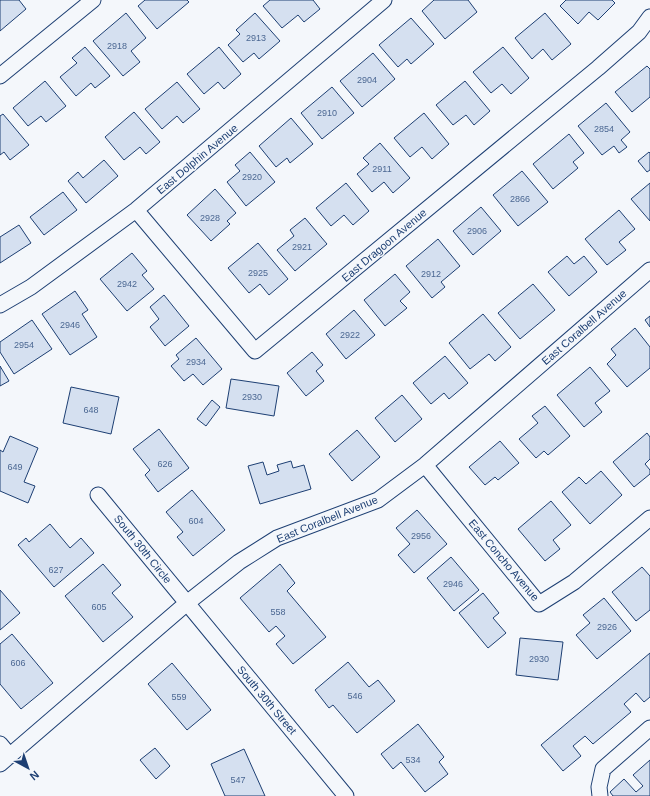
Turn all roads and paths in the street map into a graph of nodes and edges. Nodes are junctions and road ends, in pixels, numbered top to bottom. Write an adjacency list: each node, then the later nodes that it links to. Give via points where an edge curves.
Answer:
1 (93, 0): 4 (street)
2 (384, 0): 5 (street, East Dolphin Avenue)
3 (650, 17): 5 (street, East Dragoon Avenue, via 639,32 598,68 255,351)
4 (0, 76)
5 (136, 210): 7 (street, East Dolphin Avenue, via 31,287)
6 (650, 270): 8 (street, East Coralbell Avenue)
7 (0, 305)
8 (425, 465): 10 (street, East Concho Avenue, via 539,604 574,582); 11 (street, East Coralbell Avenue, via 378,500 277,538 240,562)
9 (98, 495): 11 (street, South 30th Circle)
10 (650, 518)
11 (187, 603): 14 (street, East Coralbell Avenue); 15 (street, South 30th Street)
12 (650, 728): 16 (street, via 603,769)
13 (0, 744): 14 (street)
14 (5, 760)
15 (346, 796)
16 (600, 796)

